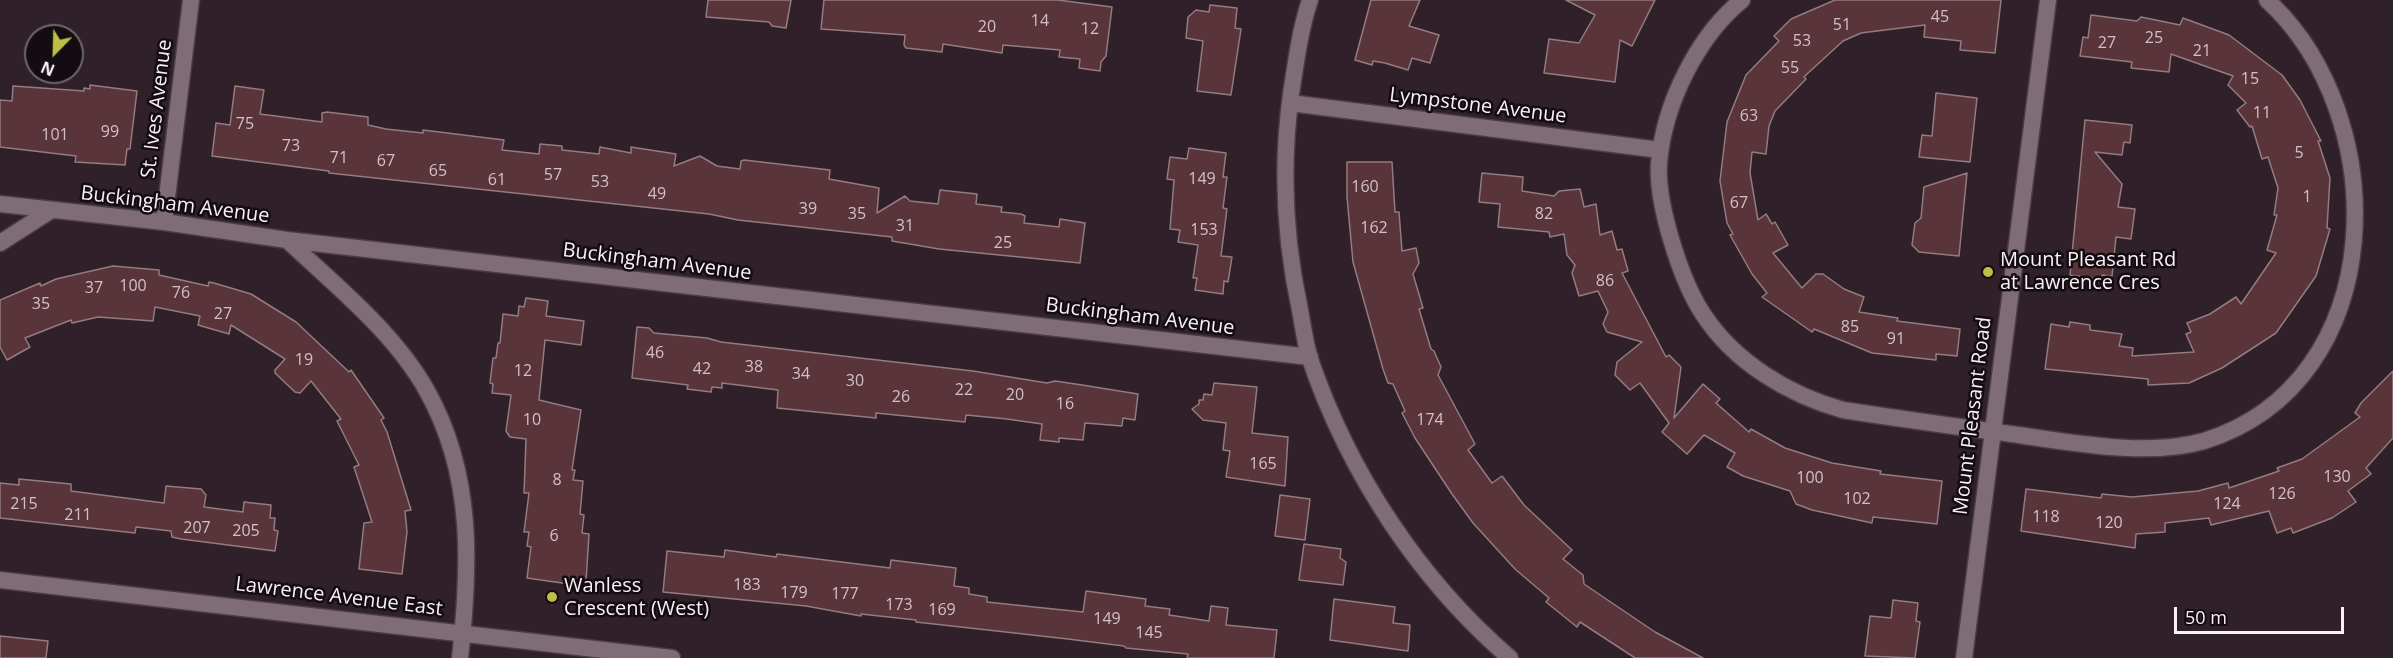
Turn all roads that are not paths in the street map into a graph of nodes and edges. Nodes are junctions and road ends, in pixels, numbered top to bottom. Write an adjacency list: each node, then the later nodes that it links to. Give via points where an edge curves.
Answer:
1 (192, 0): 11 (street, St. Ives Avenue)
2 (1310, 0): 7 (street)
3 (1742, 0): 8 (street, via 1723,16 1692,64 1667,122)
4 (2048, 0): 16 (street, Mount Pleasant Road)
5 (2267, 0): 6 (street, via 2291,15)
6 (2331, 55)
7 (1290, 103): 8 (street, Lympstone Avenue); 15 (street, via 1283,191 1293,278)
8 (1660, 150): 16 (street, via 1669,231 1688,288 1704,316 1756,369 1800,396 1843,411)
9 (0, 204): 10 (street, Buckingham Avenue)
10 (50, 211): 11 (street, Buckingham Avenue); 13 (street)
11 (164, 222): 12 (street, Buckingham Avenue)
12 (288, 240): 15 (street, Buckingham Avenue); 18 (street, via 395,348 426,390 442,425 467,526)
13 (0, 243)
14 (2343, 340): 16 (street, via 2289,397 2241,427 2203,441 2161,447 2116,446)
15 (1310, 357): 22 (street, via 1333,415 1380,505 1436,584 1478,631)
16 (1992, 432): 19 (street, Mount Pleasant Road)
17 (0, 580): 18 (street, Lawrence Avenue East)
18 (463, 633): 20 (street); 21 (street, Lawrence Avenue East)
19 (1964, 655)
20 (460, 658)
21 (672, 658)
22 (1510, 658)

